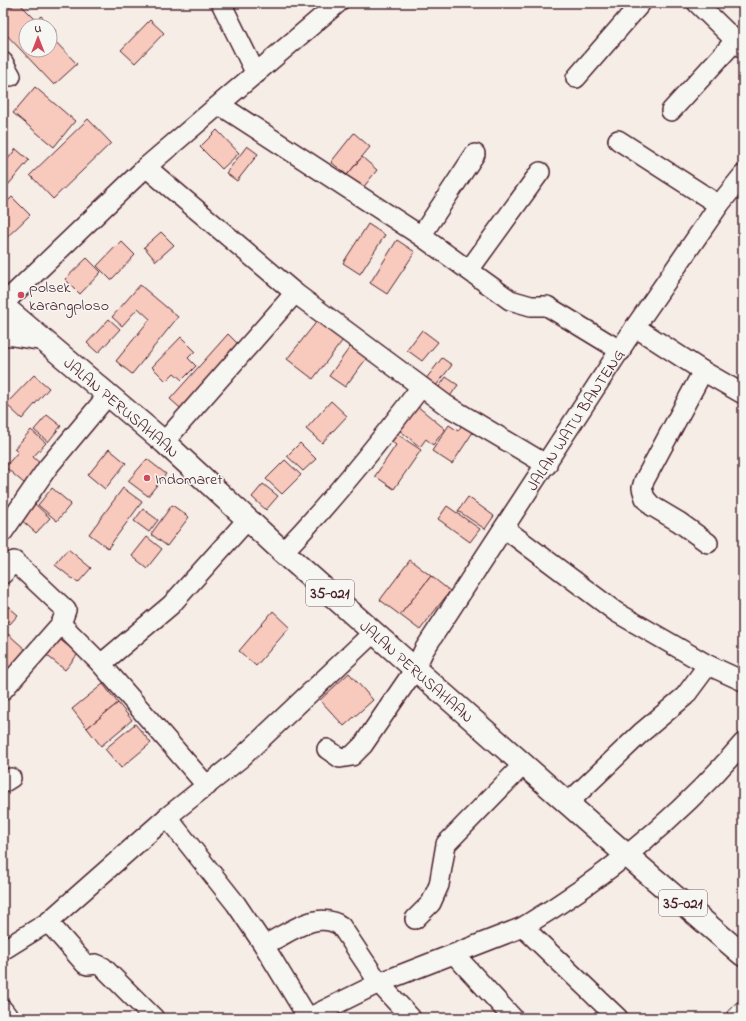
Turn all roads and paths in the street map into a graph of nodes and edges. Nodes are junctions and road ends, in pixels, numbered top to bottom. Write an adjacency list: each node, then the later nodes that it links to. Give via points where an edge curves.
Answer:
1 (221, 3): 6 (street)
2 (338, 3): 6 (street)
3 (641, 3): 7 (street)
4 (697, 3): 5 (street)
5 (739, 45): 9 (street)
6 (256, 74): 8 (street)
7 (576, 78)
8 (220, 105): 12 (street); 16 (street)
9 (671, 111)
10 (618, 140): 15 (street)
11 (475, 154): 16 (street)
12 (146, 167): 18 (street); 19 (street)
13 (540, 172): 17 (street)
14 (743, 175): 15 (street, JALAN WATU BANTENG)
15 (720, 206): 20 (street, JALAN WATU BANTENG)
16 (421, 236): 17 (street)
17 (469, 270): 23 (street, via 510,300 531,306 547,306)
18 (295, 294): 25 (street); 28 (street)
19 (3, 305): 22 (main road, JALAN PERUSAHAAN / 35-021)
20 (635, 327): 23 (street, JALAN WATU BANTENG); 24 (street)
21 (3, 335): 22 (main road)
22 (43, 339): 27 (main road, JALAN PERUSAHAAN / 35-021)
23 (621, 351): 29 (street, JALAN WATU BANTENG)
24 (703, 371): 26 (street); 33 (street, via 642,488 645,498 652,506)
25 (421, 387): 29 (street); 34 (street, via 344,486)
26 (743, 394)
27 (108, 395): 28 (main road, JALAN PERUSAHAAN / 35-021); 32 (street, via 48,466)
28 (164, 442): 30 (main road, JALAN PERUSAHAAN / 35-021)
29 (547, 465): 31 (street, JALAN WATU BANTENG)
30 (248, 519): 34 (main road, JALAN PERUSAHAAN / 35-021); 38 (street, via 171,605)
31 (504, 528): 39 (street, via 616,612); 40 (street, JALAN WATU BANTENG)
32 (3, 532)
33 (708, 543)
34 (283, 552): 37 (main road, JALAN PERUSAHAAN / 35-021)
35 (7, 561): 36 (street, via 64,607 66,610)
36 (61, 624): 38 (street); 42 (street)
37 (374, 632): 40 (main road, JALAN PERUSAHAAN / 35-021); 46 (street, via 241,758)
38 (101, 664): 46 (street)
39 (708, 665): 41 (street); 47 (street, via 685,696 641,733)
40 (414, 669): 44 (street, JALAN WATU BANTENG, via 363,745 352,756 340,758); 45 (main road, JALAN PERUSAHAAN / 35-021)
41 (743, 681)
42 (3, 690)
43 (743, 743): 49 (street, via 720,769)
44 (328, 749)
45 (524, 764): 47 (main road, JALAN PERUSAHAAN / 35-021); 50 (street, via 446,844 438,885 431,903)
46 (207, 786): 48 (street)
47 (568, 803): 49 (main road, JALAN PERUSAHAAN / 35-021)
48 (167, 818): 51 (street); 53 (street, via 236,904)
49 (622, 851): 52 (street); 56 (main road, JALAN PERUSAHAAN / 35-021)
50 (415, 919)
51 (48, 922): 54 (street); 61 (street, via 85,964 103,967)
52 (523, 927): 55 (street); 65 (street)
53 (264, 945): 57 (street, via 310,921 333,921 341,926); 62 (street)
54 (3, 950)
55 (455, 955): 57 (street); 64 (street)
56 (743, 955)
57 (379, 983): 62 (street); 63 (street)
58 (3, 1010): 60 (street)
59 (743, 1011): 66 (street)
60 (9, 1018)
61 (154, 1018)
62 (308, 1018)
63 (411, 1018)
64 (512, 1018)
65 (618, 1018)
66 (736, 1018)

